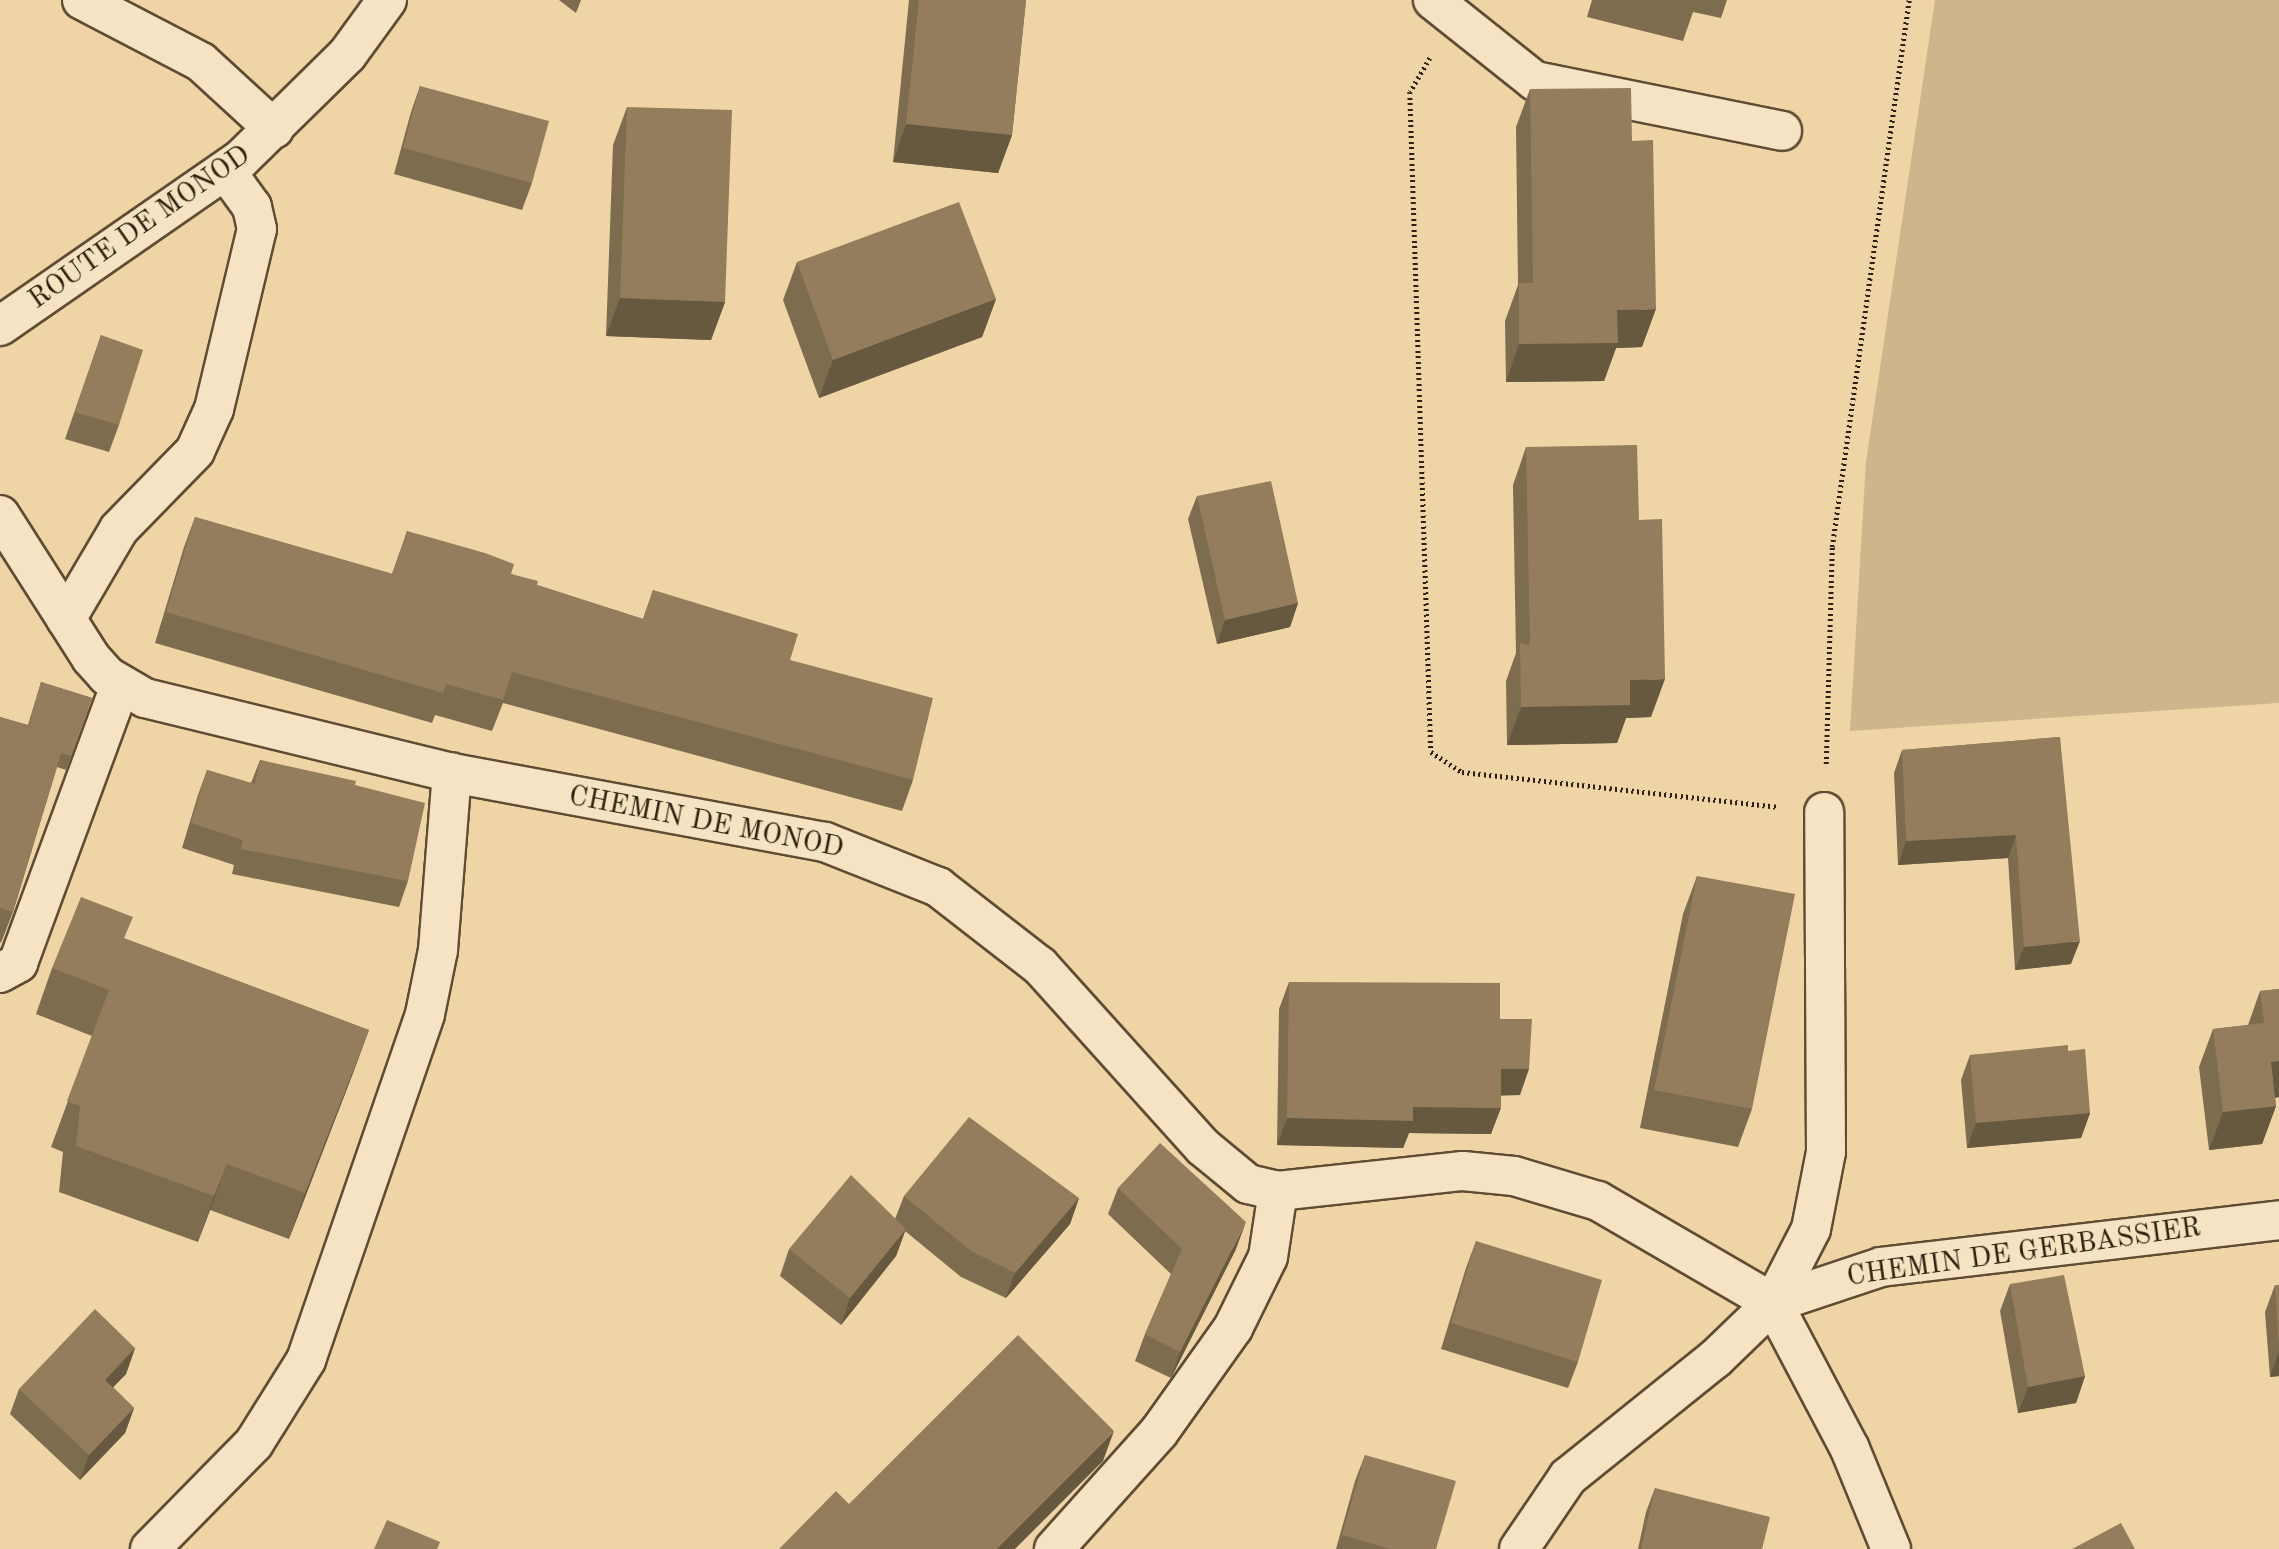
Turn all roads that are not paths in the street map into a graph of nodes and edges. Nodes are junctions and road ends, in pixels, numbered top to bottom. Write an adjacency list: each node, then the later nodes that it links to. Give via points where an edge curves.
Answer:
1 (82, 0): 4 (street, via 201,62)
2 (387, 0): 4 (street, ROUTE DE MONOD, via 347,55)
3 (1433, 0): 5 (street, via 1535,81)
4 (274, 129): 6 (street, ROUTE DE MONOD)
5 (1782, 131)
6 (226, 171): 7 (street, ROUTE DE MONOD); 9 (street, via 252,207 257,229 214,409 195,451 119,529)
7 (0, 326)
8 (0, 515): 9 (street, CHEMIN DE MONOD)
9 (66, 619): 10 (street, CHEMIN DE MONOD, via 91,658)
10 (120, 686): 11 (street, CHEMIN DE MONOD, via 178,708); 13 (street, via 18,963)
11 (452, 774): 14 (street, CHEMIN DE MONOD, via 825,842 938,887 1040,966 1226,1169 1248,1184); 17 (street, via 438,950 425,1014 306,1360 254,1443)
12 (1824, 812): 16 (street, via 1826,1152 1811,1229)
13 (0, 973)
14 (1278, 1191): 16 (street, CHEMIN DE MONOD, via 1413,1173 1514,1176 1598,1201); 18 (street, via 1268,1257 1233,1328 1159,1432)
15 (2279, 1220): 16 (street, CHEMIN DE GERBASSIER, via 1881,1267)
16 (1773, 1303): 19 (street, via 1715,1359 1568,1477); 20 (street, via 1850,1449)
17 (150, 1549)
18 (1055, 1549)
19 (1520, 1549)
20 (1891, 1549)

